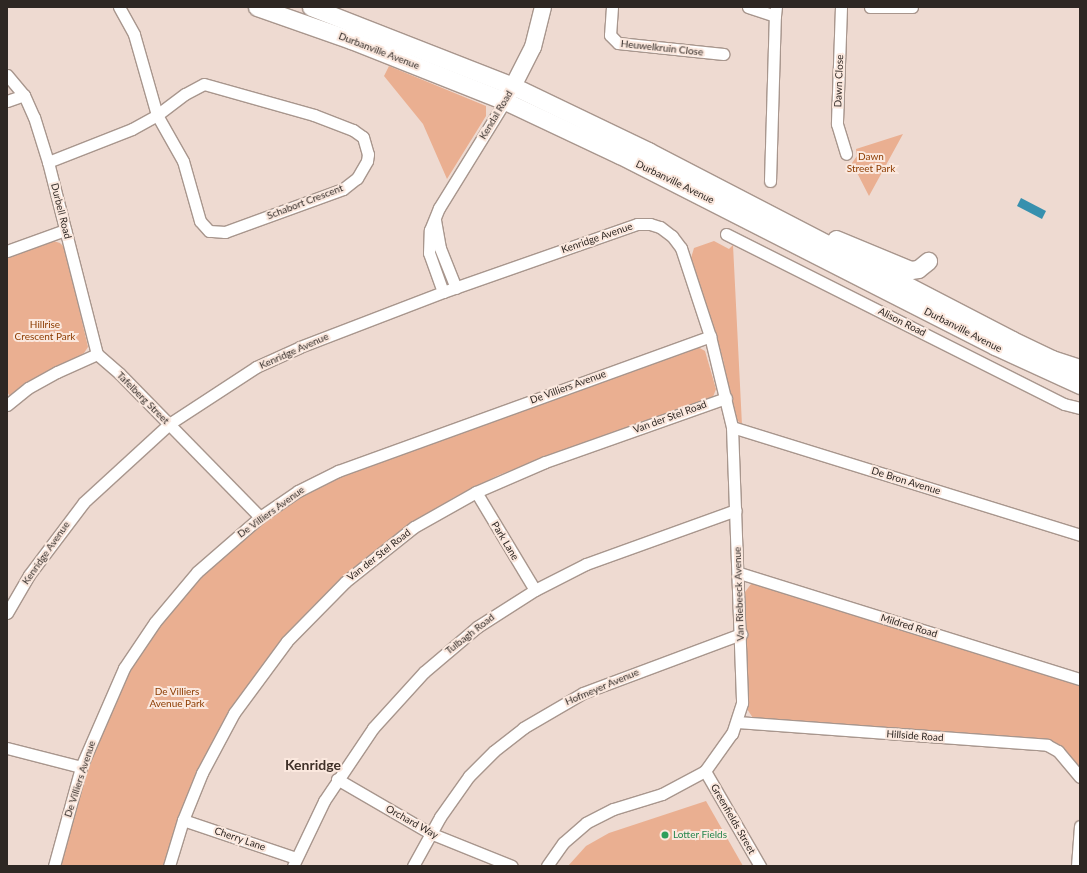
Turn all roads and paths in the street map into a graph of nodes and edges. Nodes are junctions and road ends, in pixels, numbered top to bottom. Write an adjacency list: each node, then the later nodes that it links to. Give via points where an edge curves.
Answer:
1 (119, 7): 17 (street, Schabort Crescent, via 134,34)
2 (257, 7): 16 (main road, Durbanville Avenue, via 351,40)
3 (311, 7): 13 (main road, Durbanville Avenue)
4 (543, 7): 13 (street, Kendal Road, via 538,34)
5 (612, 7): 11 (street, Heuwelkruin Close, via 610,35 618,43)
6 (748, 7): 10 (street)
7 (841, 7): 18 (street, Dawn Close, via 837,124)
8 (870, 7): 9 (street)
9 (912, 7)
10 (775, 11): 20 (street)
11 (723, 54)
12 (7, 75): 14 (street, Durbell Road)
13 (513, 86): 16 (street, Kendal Road); 21 (main road, Durbanville Avenue, via 648,151)
14 (24, 94): 15 (street); 19 (street, Durbell Road)
15 (7, 101)
16 (505, 101): 22 (street, Kendal Road); 33 (main road, Durbanville Avenue, via 620,155 995,346)
17 (157, 115): 17 (street, Schabort Crescent, via 184,94 210,84 314,115 353,130 363,137 368,154 367,161 357,178 343,189 224,232 213,233 200,221 183,161); 19 (street, Schabort Crescent, via 114,138)
18 (846, 154)
19 (48, 162): 23 (street, Durbell Road)
20 (770, 181)
21 (768, 216): 27 (main road, via 799,224 906,269 918,270); 32 (main road, Durbanville Avenue, via 1012,340 1052,359)
22 (435, 217): 28 (street, via 440,248); 29 (street, Kendal Road, via 428,235 428,246)
23 (65, 230): 26 (street); 31 (street, Durbell Road)
24 (665, 230): 28 (street, Kenridge Avenue, via 650,224 637,224); 30 (street, Van Riebeeck Avenue, via 681,248)
25 (726, 234): 36 (street, Alison Road, via 1064,404)
26 (7, 251)
27 (928, 261)
28 (456, 288): 29 (street, Kenridge Avenue)
29 (443, 292): 37 (street, Kenridge Avenue, via 278,357 236,380)
30 (710, 336): 34 (street, Van Riebeeck Avenue); 41 (street, De Villiers Avenue, via 338,471 298,491)
31 (97, 354): 35 (street, via 28,388); 37 (street, Tafelberg Street)
32 (1080, 368)
33 (1080, 385)
34 (726, 398): 38 (street, Van Riebeeck Avenue); 39 (street, Van der Stel Road, via 545,462)
35 (7, 405)
36 (1080, 408)
37 (169, 424): 41 (street, Tafelberg Street); 45 (street, Kenridge Avenue, via 73,515 29,575)
38 (732, 427): 40 (street, Van Riebeeck Avenue); 42 (street, De Bron Avenue)
39 (476, 492): 44 (street, Park Lane); 54 (street, Van der Stel Road, via 443,508 377,555 345,582 287,641 234,713 202,773)
40 (736, 510): 43 (street, Van Riebeeck Avenue); 44 (street, Tulbagh Road, via 610,554)
41 (260, 518): 50 (street, De Villiers Avenue, via 197,572 137,646 110,695)
42 (1080, 534)
43 (738, 574): 46 (street, Van Riebeeck Avenue); 47 (street, Mildred Road)
44 (535, 590): 53 (street, Tulbagh Road, via 477,627 424,672 373,728)
45 (7, 613)
46 (741, 634): 48 (street, Van Riebeeck Avenue, via 743,694); 56 (street, Hofmeyer Avenue, via 610,681 554,707 506,741 482,763 450,800)
47 (1080, 679)
48 (737, 722): 51 (street, Van Riebeeck Avenue, via 728,742); 52 (street, Hillside Road, via 1047,745 1058,751)
49 (7, 748): 50 (street)
50 (81, 767): 58 (street, De Villiers Avenue)
51 (705, 771): 62 (street, Van Riebeeck Avenue, via 662,794 586,822 563,843); 63 (street, Greenfields Street)
52 (1080, 777)
53 (337, 779): 56 (street, Orchard Way); 57 (street, Tulbagh Road)
54 (183, 820): 57 (street, Cherry Lane); 59 (street, Van der Stel Road)
55 (1080, 826): 64 (street)
56 (430, 833): 60 (street, Hofmeyer Avenue); 61 (street, Orchard Way)
57 (295, 862)
58 (54, 866)
59 (169, 866)
60 (413, 866)
61 (512, 866)
62 (547, 866)
63 (760, 866)
64 (1077, 866)

